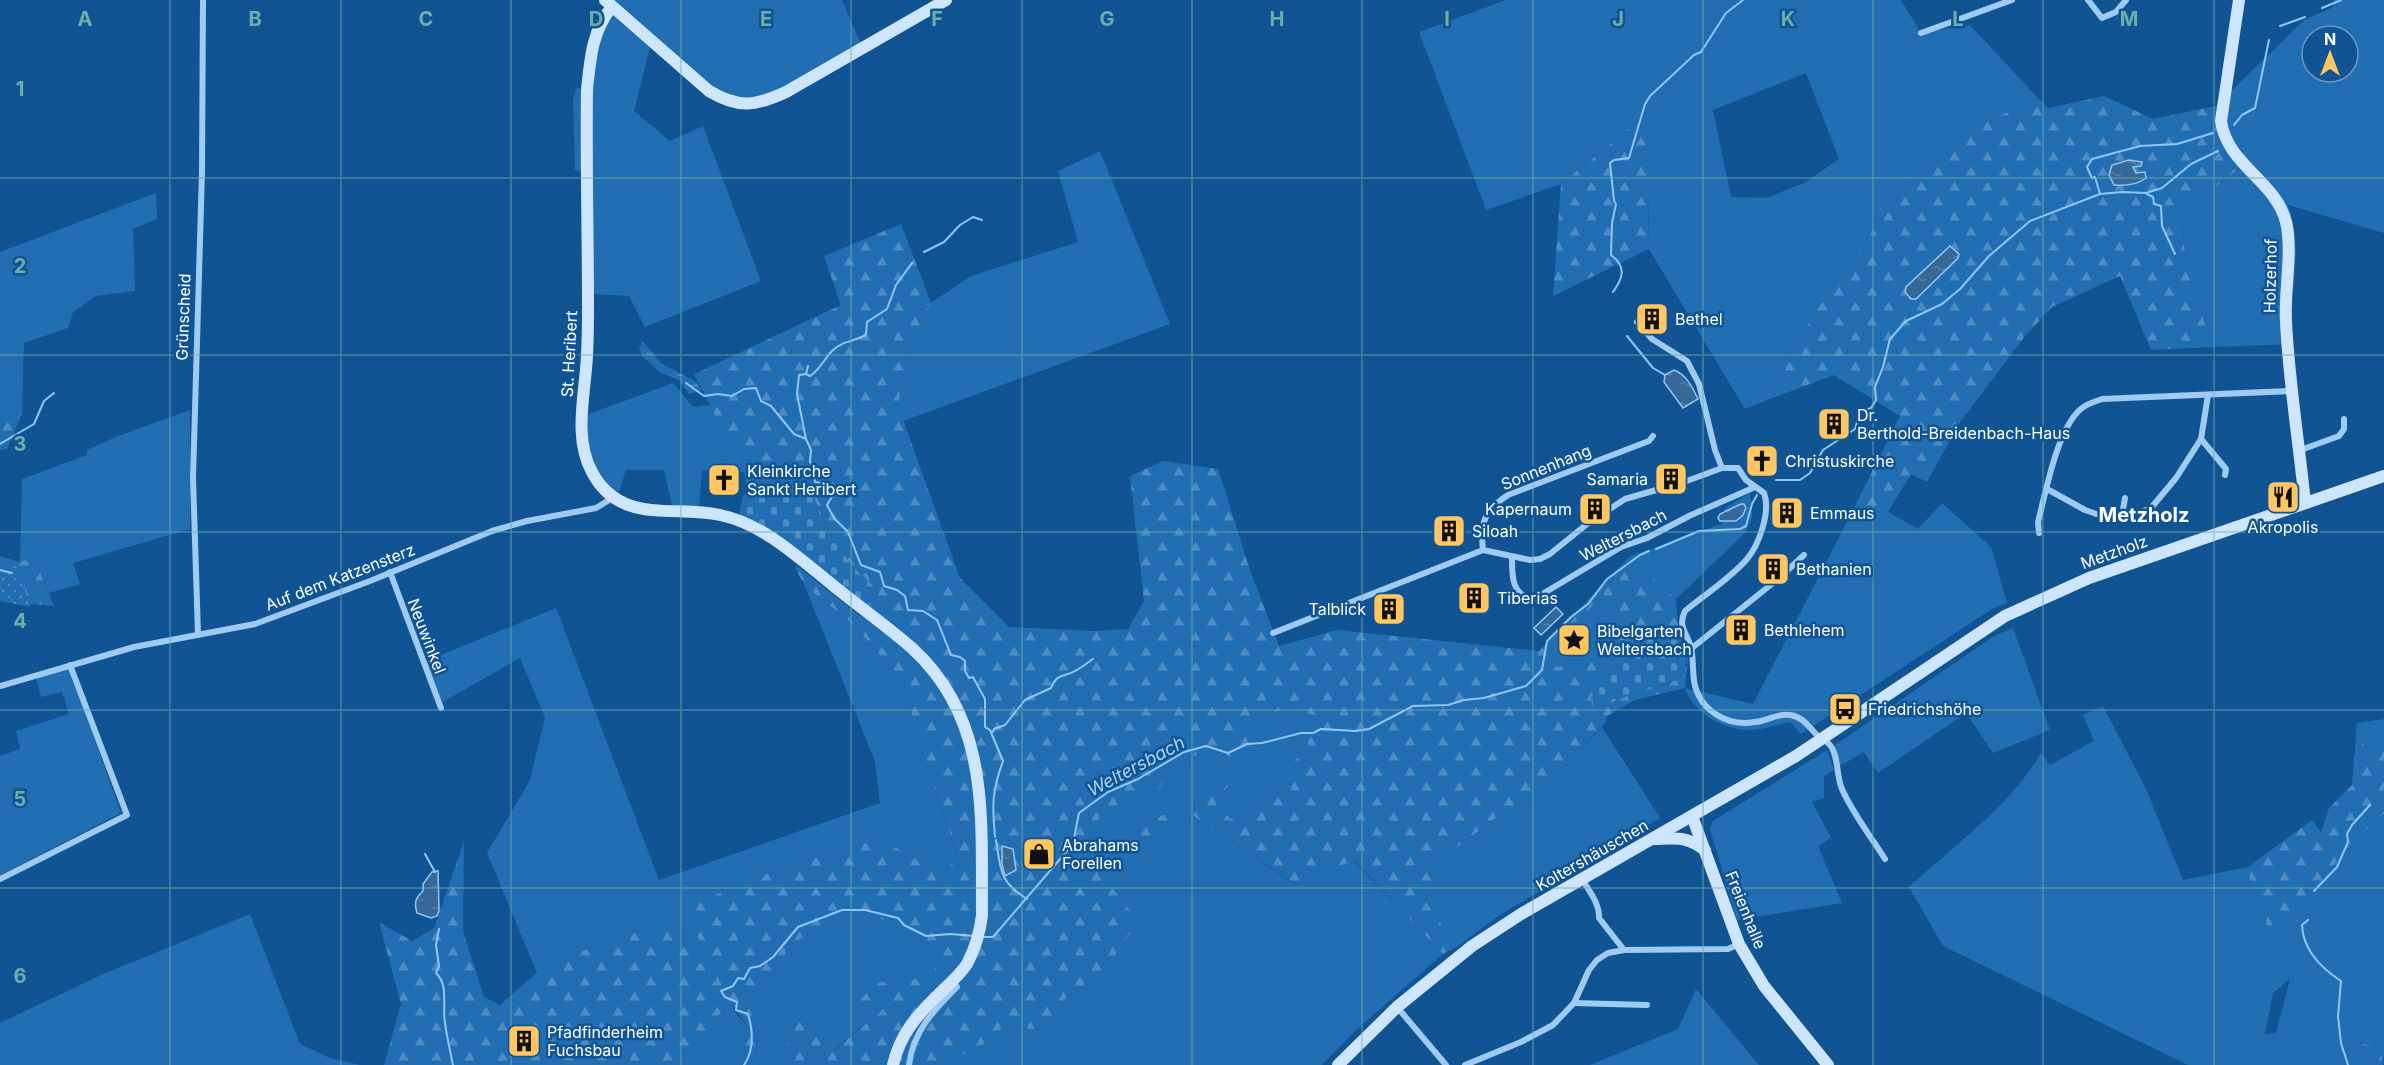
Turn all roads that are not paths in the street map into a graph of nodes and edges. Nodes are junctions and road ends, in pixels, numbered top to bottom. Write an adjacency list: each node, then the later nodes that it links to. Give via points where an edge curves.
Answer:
1 (203, 0): 31 (street, Grünscheid, via 193,478)
2 (946, 0): 7 (street, via 786,92 763,103 745,104 726,101 709,91)
3 (2012, 0): 8 (street)
4 (2088, 0): 5 (street, via 2102,18 2116,12)
5 (2126, 0)
6 (2239, 0): 10 (street, Holzerhof, via 2221,121 2232,152 2272,196 2286,222)
7 (609, 4): 21 (street, St. Heribert, via 597,30 587,90 588,328 581,431 592,474)
8 (1921, 33)
9 (1636, 322): 16 (street, via 1652,339 1687,361 1699,384)
10 (2291, 392): 11 (street); 15 (street, Holzerhof)
11 (2208, 395): 14 (street, Metzholz); 20 (street, via 2102,399 2085,406 2067,426)
12 (2344, 419): 15 (street, via 2339,436)
13 (1653, 436): 26 (street, Sonnenhang, via 1649,441 1508,495 1493,505 1483,523)
14 (2201, 439): 17 (street, via 2226,469); 24 (street, Metzholz, via 2151,508)
15 (2298, 451): 23 (street, Holzerhof)
16 (1722, 468): 19 (street, via 1738,468); 28 (street, Weltersbach, via 1624,499 1540,559)
17 (2225, 475)
18 (2384, 476): 23 (street, Metzholz)
19 (1755, 487): 28 (street, Weltersbach, via 1614,551 1534,599 1518,592 1513,582); 32 (street, via 1767,499 1757,540 1747,559 1685,611 1681,624)
20 (2047, 489): 24 (street, Metzholz, via 2102,516); 25 (street)
21 (614, 497): 29 (street, Auf dem Katzensterz, via 596,508 499,529); 45 (street, St. Heribert, via 638,509 703,512 734,518 757,529 914,651 938,677 961,716 975,758 980,800 982,915 966,965)
22 (2125, 498): 24 (street, Metzholz)
23 (2305, 503): 36 (street, Metzholz, via 2089,578 2005,616)
24 (2121, 515)
25 (2038, 533)
26 (1483, 550): 28 (street, Weltersbach); 30 (street)
27 (1804, 555): 32 (street)
28 (1512, 557)
29 (390, 572): 31 (street, Auf dem Katzensterz, via 255,624); 35 (street, Neuwinkel)
30 (1274, 633)
31 (198, 634): 33 (street, Auf dem Katzensterz)
32 (1692, 648): 36 (street, via 1697,692 1716,714 1744,723 1781,715 1799,717)
33 (70, 665): 34 (street, Auf dem Katzensterz); 41 (street, via 127,815)
34 (0, 686)
35 (441, 708)
36 (1818, 742): 37 (street, Koltershäuschen); 40 (street, via 1830,745 1842,788)
37 (1692, 816): 38 (street, Koltershäuschen); 39 (street, Freienhalle)
38 (1653, 839): 39 (street, via 1682,838); 42 (street, Koltershäuschen)
39 (1705, 850): 43 (street, Freienhalle)
40 (1885, 859)
41 (0, 879)
42 (1582, 879): 44 (street, via 1596,903 1599,918); 48 (street, Koltershäuschen, via 1472,946)
43 (1739, 944): 44 (street, via 1728,949); 54 (street, Freienhalle, via 1764,986)
44 (1624, 950): 46 (street, via 1597,960)
45 (953, 981): 49 (street, via 911,1023 902,1036); 50 (street, via 957,987 917,1034)
46 (1574, 1003): 47 (street); 53 (street, via 1553,1025)
47 (1647, 1005)
48 (1397, 1007): 51 (street, Koltershäuschen); 52 (street)
49 (893, 1065)
50 (909, 1065)
51 (1338, 1065)
52 (1446, 1065)
53 (1466, 1065)
54 (1828, 1065)

